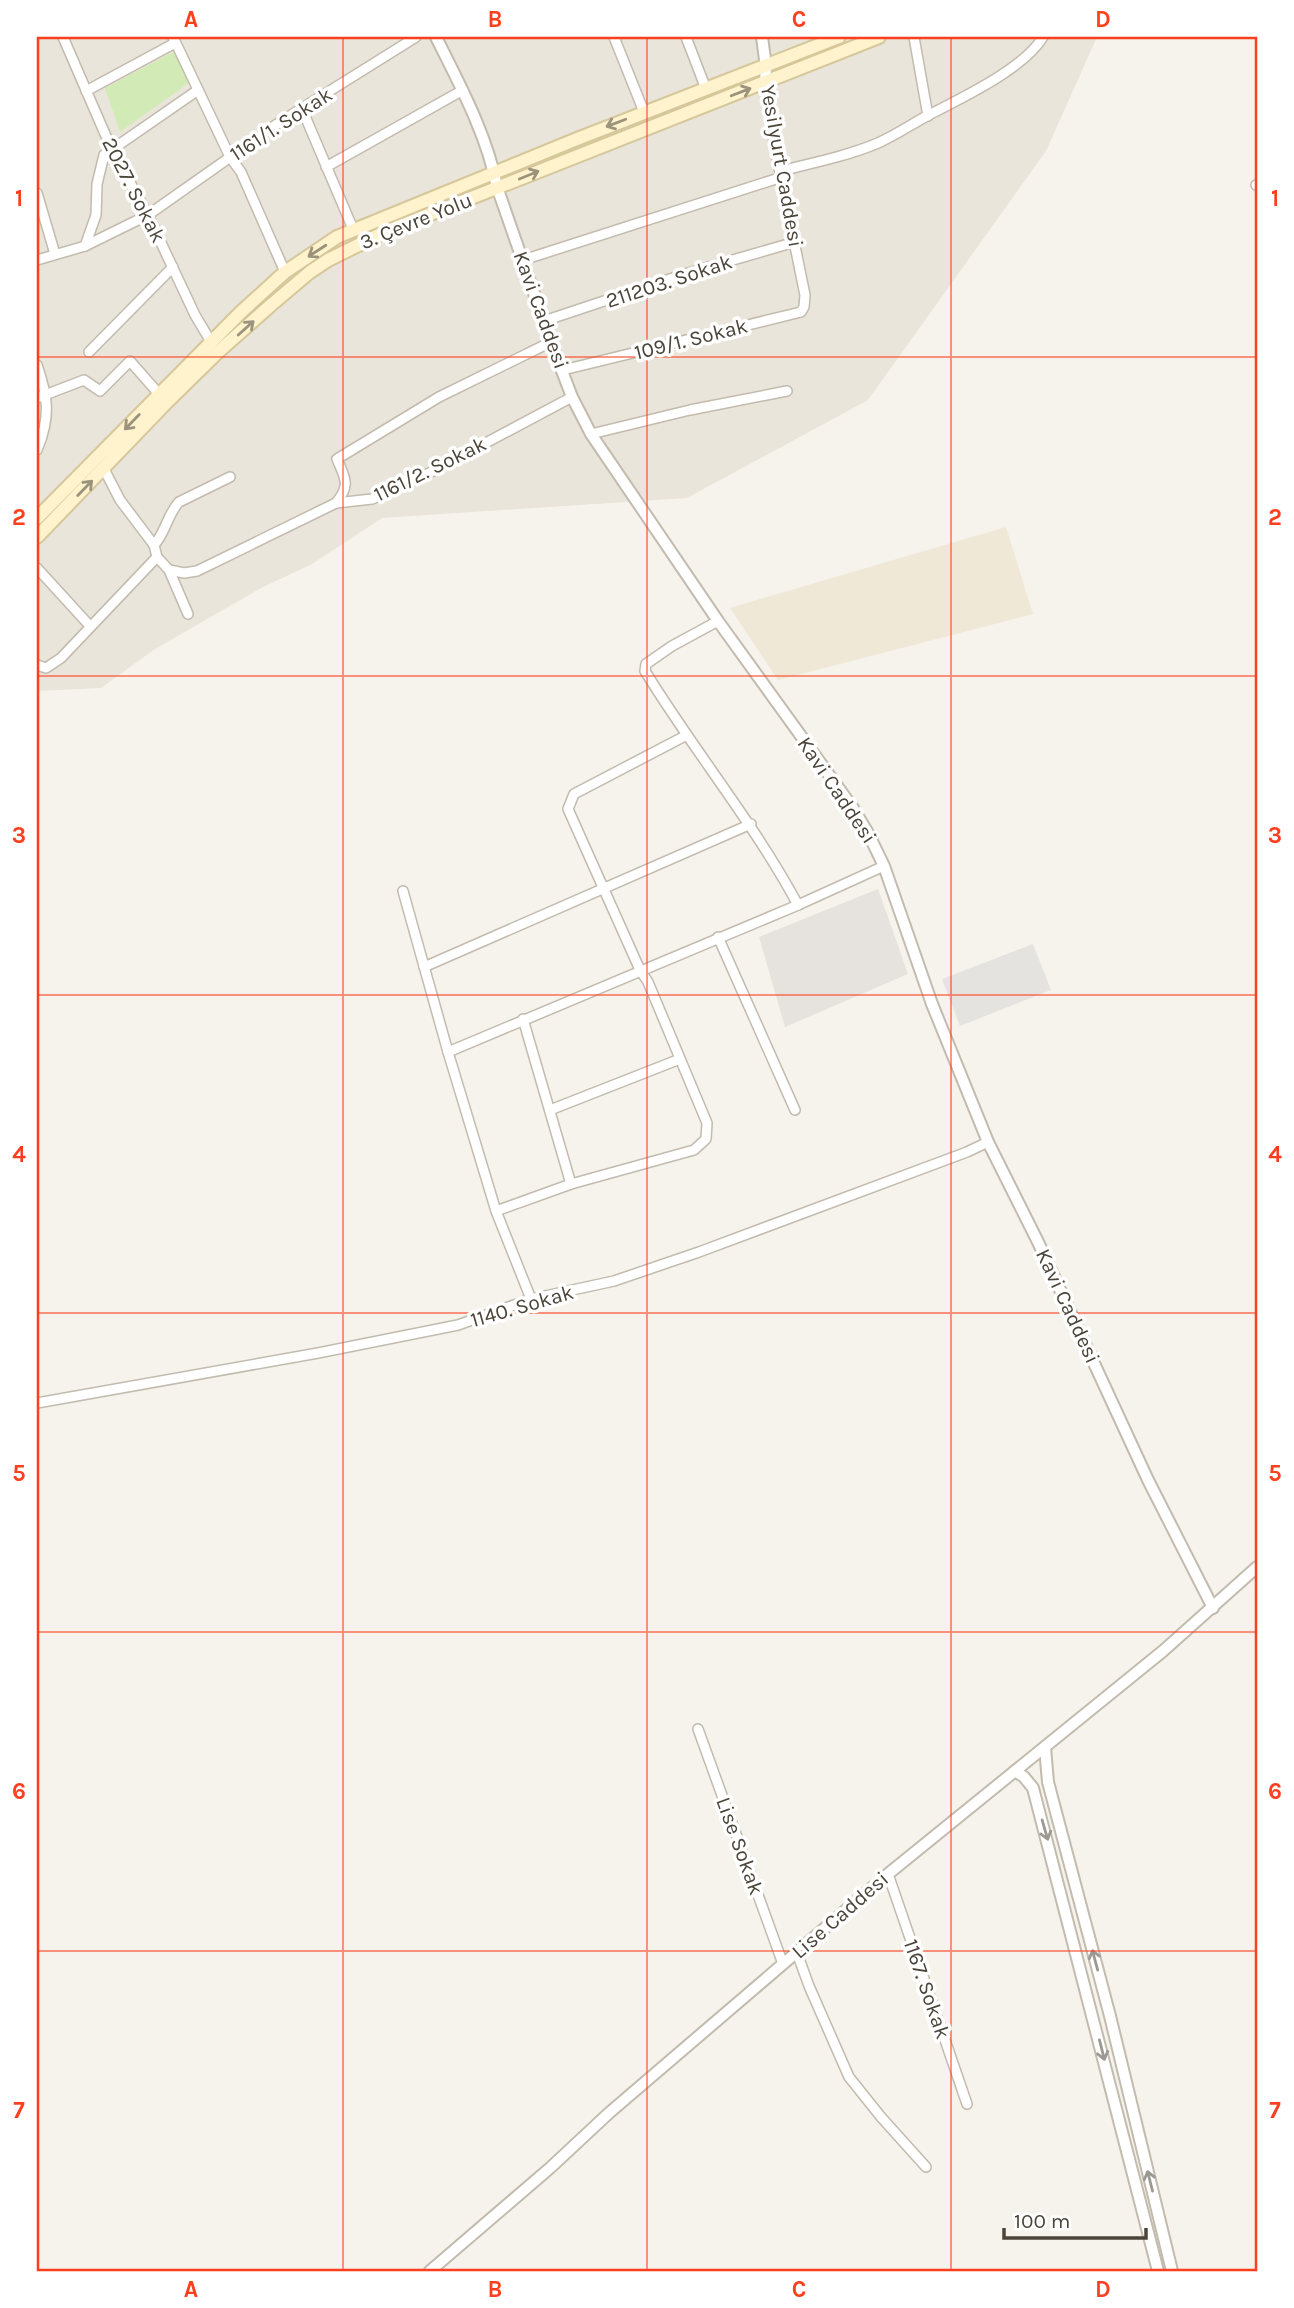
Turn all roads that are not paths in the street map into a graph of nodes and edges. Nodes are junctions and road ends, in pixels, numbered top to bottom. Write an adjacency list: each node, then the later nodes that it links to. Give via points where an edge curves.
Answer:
1 (62, 37): 17 (street, 2027. Sokak)
2 (416, 37): 18 (street, 1161/1. Sokak)
3 (436, 37): 16 (street, Kavi Caddesi)
4 (614, 37): 19 (street)
5 (686, 37): 14 (street)
6 (762, 37): 12 (street, Yesilyurt Caddesi)
7 (839, 37): 12 (main road, 3. Çevre Yolu)
8 (879, 37): 13 (main road, 3. Çevre Yolu)
9 (914, 37): 20 (street)
10 (1043, 37): 20 (street, via 1004,72)
11 (174, 40): 15 (street); 17 (street)
12 (766, 67): 13 (street, Yesilyurt Caddesi); 14 (main road, 3. Çevre Yolu)
13 (765, 83): 25 (street, Yesilyurt Caddesi); 26 (main road, 3. Çevre Yolu, one-way to 13)
14 (706, 89): 19 (main road, 3. Çevre Yolu)
15 (198, 90): 21 (street); 22 (street)
16 (463, 90): 23 (street); 24 (street, Kavi Caddesi)
17 (86, 91): 21 (street, 2027. Sokak)
18 (302, 109): 22 (street, 1161/1. Sokak); 23 (street)
19 (644, 112): 24 (main road, 3. Çevre Yolu, one-way to 24)
20 (928, 116): 25 (street, via 878,142)
21 (112, 150): 28 (street, 2027. Sokak); 31 (street, via 104,155 96,215)
22 (230, 157): 28 (street, 1161/1. Sokak); 36 (street)
23 (326, 167): 29 (street)
24 (495, 173): 26 (street, Kavi Caddesi); 29 (main road, 3. Çevre Yolu)
25 (781, 174): 30 (street, Yesilyurt Caddesi); 34 (street)
26 (498, 187): 34 (street, Kavi Caddesi); 51 (main road, 3. Çevre Yolu, one-way to 26, via 218,352 310,272 385,232)
27 (37, 192): 32 (street)
28 (148, 215): 31 (street, 1161/1. Sokak); 35 (street, 2027. Sokak)
29 (353, 229): 36 (main road, 3. Çevre Yolu, one-way to 36)
30 (794, 242): 37 (street, Yesilyurt Caddesi); 38 (street, 211203. Sokak)
31 (85, 246): 32 (street, 1161/1. Sokak)
32 (55, 254): 33 (street, 1161/1. Sokak)
33 (37, 260)
34 (523, 260): 38 (street, Kavi Caddesi)
35 (173, 267): 39 (street, 2027. Sokak); 41 (street)
36 (285, 272): 39 (main road, 3. Çevre Yolu)
37 (805, 295): 43 (street, 109/1. Sokak, via 801,312)
38 (544, 321): 40 (street, Kavi Caddesi)
39 (211, 342): 46 (main road, 3. Çevre Yolu)
40 (551, 342): 43 (street, Kavi Caddesi); 53 (street, via 439,397 337,459 346,481)
41 (89, 352)
42 (37, 365): 45 (street)
43 (563, 370): 47 (street, Kavi Caddesi)
44 (787, 391): 49 (street)
45 (47, 394): 46 (street, via 84,380 100,391 130,361); 48 (street); 50 (street)
46 (159, 394): 54 (main road, 3. Çevre Yolu, one-way to 54)
47 (572, 397): 49 (street, Kavi Caddesi); 53 (street, 1161/2. Sokak, via 406,484 372,499)
48 (37, 398)
49 (591, 434): 61 (street, Kavi Caddesi)
50 (37, 450)
51 (104, 469): 55 (main road, 3. Çevre Yolu, one-way to 51); 56 (street, via 120,500)
52 (230, 477): 56 (street, via 178,502)
53 (336, 503): 59 (street, 1161/2. Sokak, via 197,571)
54 (37, 518)
55 (37, 537)
56 (154, 545): 57 (street)
57 (157, 557): 59 (street); 62 (street)
58 (37, 568): 62 (street)
59 (169, 570): 60 (street)
60 (188, 614)
61 (718, 621): 64 (street, via 646,664 645,671); 66 (street, Kavi Caddesi, via 858,814)
62 (90, 626): 63 (street, via 61,658 46,668)
63 (37, 665)
64 (685, 736): 65 (street); 67 (street, via 570,799 570,814)
65 (751, 824): 67 (street); 69 (street)
66 (884, 866): 69 (street); 78 (street, Kavi Caddesi, via 932,1004)
67 (603, 888): 71 (street); 72 (street)
68 (403, 891): 71 (street)
69 (798, 905): 70 (street)
70 (718, 937): 72 (street); 77 (street)
71 (424, 967): 74 (street)
72 (640, 970): 73 (street); 75 (street)
73 (523, 1019): 74 (street); 76 (street)
74 (447, 1052): 80 (street)
75 (680, 1059): 76 (street); 79 (street, via 708,1123 703,1142 694,1150)
76 (550, 1110): 79 (street)
77 (795, 1110)
78 (988, 1142): 81 (street, 1140. Sokak, via 687,1256 614,1281); 84 (street, Kavi Caddesi)
79 (571, 1184): 80 (street)
80 (496, 1211): 81 (street)
81 (531, 1300): 82 (street, 1140. Sokak, via 458,1325)
82 (37, 1403)
83 (1257, 1567): 84 (street, Lise Caddesi)
84 (1213, 1608): 86 (street, Lise Caddesi)
85 (698, 1729): 90 (street, Lise Sokak)
86 (1045, 1747): 87 (street, Lise Caddesi); 95 (street, one-way to 86, via 1048,1782)
87 (1015, 1772): 88 (street, Lise Caddesi); 94 (street, one-way to 94, via 1033,1788)
88 (888, 1874): 89 (street, Lise Caddesi); 91 (street, 1167. Sokak)
89 (797, 1953): 90 (street, Lise Caddesi); 92 (street, via 849,2077)
90 (783, 1964): 93 (street, Lise Caddesi)
91 (967, 2104)
92 (926, 2167)
93 (430, 2271)
94 (1158, 2271)
95 (1172, 2271)

